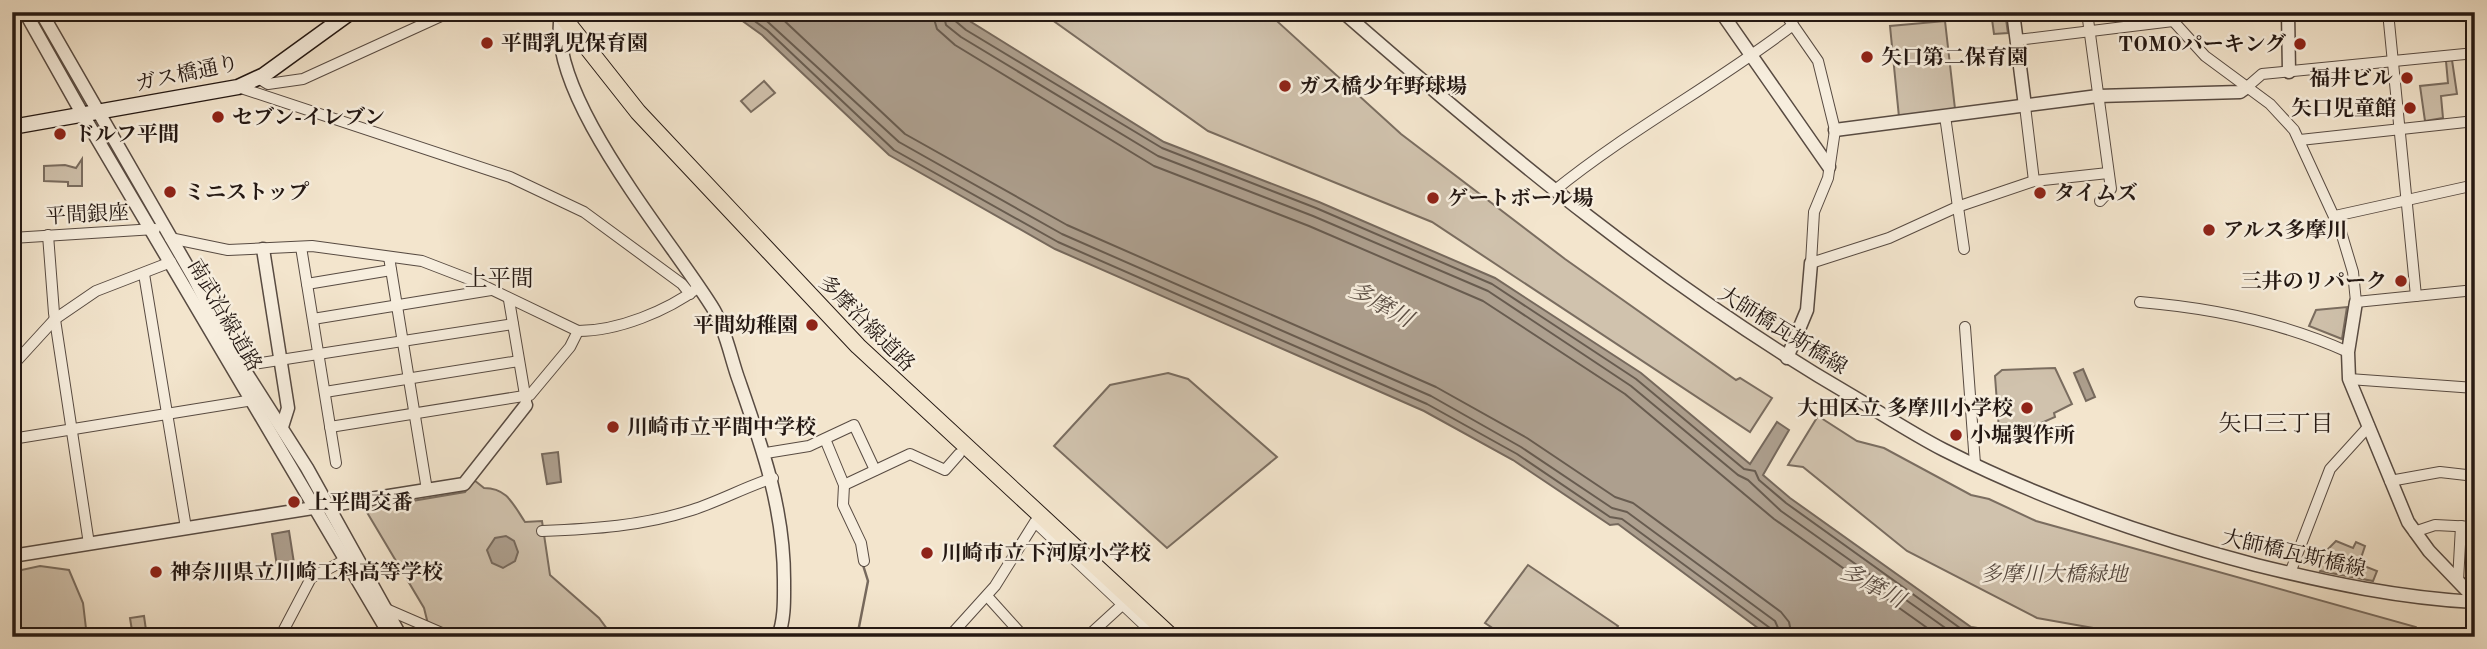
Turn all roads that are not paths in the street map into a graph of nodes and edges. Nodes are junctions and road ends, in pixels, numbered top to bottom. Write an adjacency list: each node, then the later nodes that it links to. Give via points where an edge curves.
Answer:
1 (25, 12): 27 (street, 南武沿線道路)
2 (41, 12): 27 (street, 南武沿線道路)
3 (351, 12): 22 (main road, ガス橋通り)
4 (450, 12): 22 (street, via 303,79 268,84)
5 (1343, 12): 38 (street, 大師橋瓦斯橋線)
6 (1721, 12): 19 (street)
7 (1784, 12): 15 (street)
8 (2013, 12): 17 (street)
9 (2087, 12): 16 (street)
10 (2165, 12): 14 (street)
11 (2288, 12): 21 (street)
12 (2388, 12): 20 (street)
13 (560, 13): 57 (street, via 560,45 584,112); 126 (main road, 多摩沿線道路, via 638,112 858,346)
14 (2173, 21): 16 (street); 24 (street, via 2205,56)
15 (1793, 25): 19 (street); 32 (street, via 1818,61)
16 (2090, 31): 17 (street); 25 (street)
17 (2017, 40): 26 (street)
18 (2475, 53): 20 (street)
19 (1750, 57): 34 (street); 38 (street, via 1590,162)
20 (2392, 61): 21 (street); 31 (street)
21 (2289, 72): 24 (street, via 2262,74)
22 (258, 78): 23 (main road, ガス橋通り)
23 (238, 87): 27 (main road, ガス橋通り); 57 (street, via 510,177 564,201)
24 (2247, 87): 25 (street, via 2240,92); 33 (street, via 2278,112)
25 (2098, 96): 26 (street); 35 (street)
26 (2025, 106): 28 (street); 36 (street)
27 (89, 114): 30 (main road, ガス橋通り); 43 (street, 南武沿線道路)
28 (1945, 116): 32 (street); 41 (street)
29 (2475, 121): 31 (street)
30 (12, 127)
31 (2399, 129): 33 (street); 39 (street)
32 (1835, 130): 34 (street)
33 (2300, 141): 42 (street)
34 (1829, 167): 51 (street, via 1814,212)
35 (2108, 173): 36 (street); 40 (street, via 2111,189)
36 (2034, 181): 41 (street)
37 (2475, 185): 39 (street)
38 (1554, 191): 71 (street, 大師橋瓦斯橋線, via 1648,264)
39 (2406, 200): 42 (street); 58 (street)
40 (2100, 201)
41 (1956, 207): 48 (street); 51 (street, via 1889,238)
42 (2335, 216): 61 (street, via 2353,272)
43 (162, 232): 44 (street, 平間銀座); 47 (street, 平間銀座, via 228,250); 50 (street, 南武沿線道路); 75 (street, 南武沿線道路)
44 (48, 235): 45 (street, 平間銀座); 63 (street)
45 (12, 239)
46 (307, 247): 47 (street, 平間銀座); 49 (street, 平間銀座); 54 (street)
47 (263, 249): 72 (street)
48 (1964, 249)
49 (389, 257): 52 (street); 55 (street, 平間銀座, via 422,261)
50 (172, 262): 53 (street); 80 (street, 南武沿線道路)
51 (1811, 263): 71 (street, via 1807,310)
52 (391, 270): 54 (street); 62 (street)
53 (144, 274): 63 (street, via 96,291); 82 (street)
54 (307, 284): 64 (street)
55 (491, 290): 59 (street, 平間銀座); 62 (street)
56 (2475, 290): 58 (street)
57 (694, 291): 67 (street, via 645,316 595,331); 90 (street, via 720,323)
58 (2416, 296): 61 (street)
59 (509, 300): 65 (street); 67 (street, 平間銀座)
60 (2140, 302): 69 (street, via 2273,323)
61 (2356, 302): 69 (street)
62 (397, 305): 64 (street); 68 (street)
63 (55, 319): 74 (street); 87 (street)
64 (313, 319): 70 (street)
65 (513, 324): 68 (street); 73 (street)
66 (1965, 327): 93 (street)
67 (578, 331): 81 (street)
68 (403, 342): 70 (street); 76 (street)
69 (2348, 352): 77 (street)
70 (318, 355): 72 (street); 79 (street)
71 (1787, 358): 93 (street, 大師橋瓦斯橋線)
72 (282, 360): 75 (street); 85 (street, via 288,408)
73 (519, 360): 76 (street); 81 (street)
74 (12, 366)
75 (242, 366): 85 (street, 南武沿線道路)
76 (409, 378): 79 (street); 83 (street)
77 (2349, 379): 78 (street); 84 (street)
78 (2475, 388)
79 (324, 392): 86 (street)
80 (253, 400): 82 (street); 100 (street, 南武沿線道路)
81 (526, 401): 83 (street); 99 (street, via 464,484)
82 (167, 414): 87 (street); 103 (street)
83 (414, 414): 86 (street); 99 (street)
84 (2369, 426): 97 (street); 110 (street, via 2330,469)
85 (282, 427): 100 (street, 南武沿線道路)
86 (330, 427): 92 (street)
87 (72, 429): 88 (street); 106 (street)
88 (12, 439)
89 (825, 439): 90 (street); 94 (street, via 854,425); 98 (street)
90 (766, 453): 96 (street)
91 (959, 454): 94 (street, via 945,470 914,454)
92 (336, 463)
93 (1975, 464): 110 (street, 大師橋瓦斯橋線, via 2085,512)
94 (875, 470): 98 (street)
95 (2475, 476): 97 (street, via 2440,472)
96 (773, 478): 104 (street, via 694,510 624,527); 121 (street, via 784,545 784,614)
97 (2390, 481): 105 (street)
98 (844, 485): 109 (street, via 843,505 861,543)
99 (426, 490): 100 (street)
100 (322, 507): 103 (street); 108 (street, 南武沿線道路); 116 (street, 南武沿線道路)
101 (2474, 525): 102 (street)
102 (2461, 526): 105 (street, via 2435,525); 111 (street)
103 (186, 528): 106 (street)
104 (542, 531)
105 (2414, 532): 111 (street)
106 (89, 544): 107 (street)
107 (12, 556)
108 (345, 560): 114 (street, 南武沿線道路); 117 (street, via 311,578)
109 (864, 561)
110 (2290, 573): 113 (street, 大師橋瓦斯橋線, via 2403,597)
111 (2458, 581): 113 (street)
112 (987, 596): 115 (street, via 1035,522); 122 (street); 123 (street)
113 (2475, 600)
114 (372, 604): 116 (street); 118 (street, 南武沿線道路)
115 (1122, 605): 124 (street); 125 (street)
116 (386, 609): 119 (street, 南武沿線道路); 120 (street)
117 (280, 637)
118 (391, 637)
119 (401, 637)
120 (451, 637)
121 (778, 637)
122 (949, 637)
123 (1024, 637)
124 (1087, 637)
125 (1157, 637)
126 (1172, 637)

